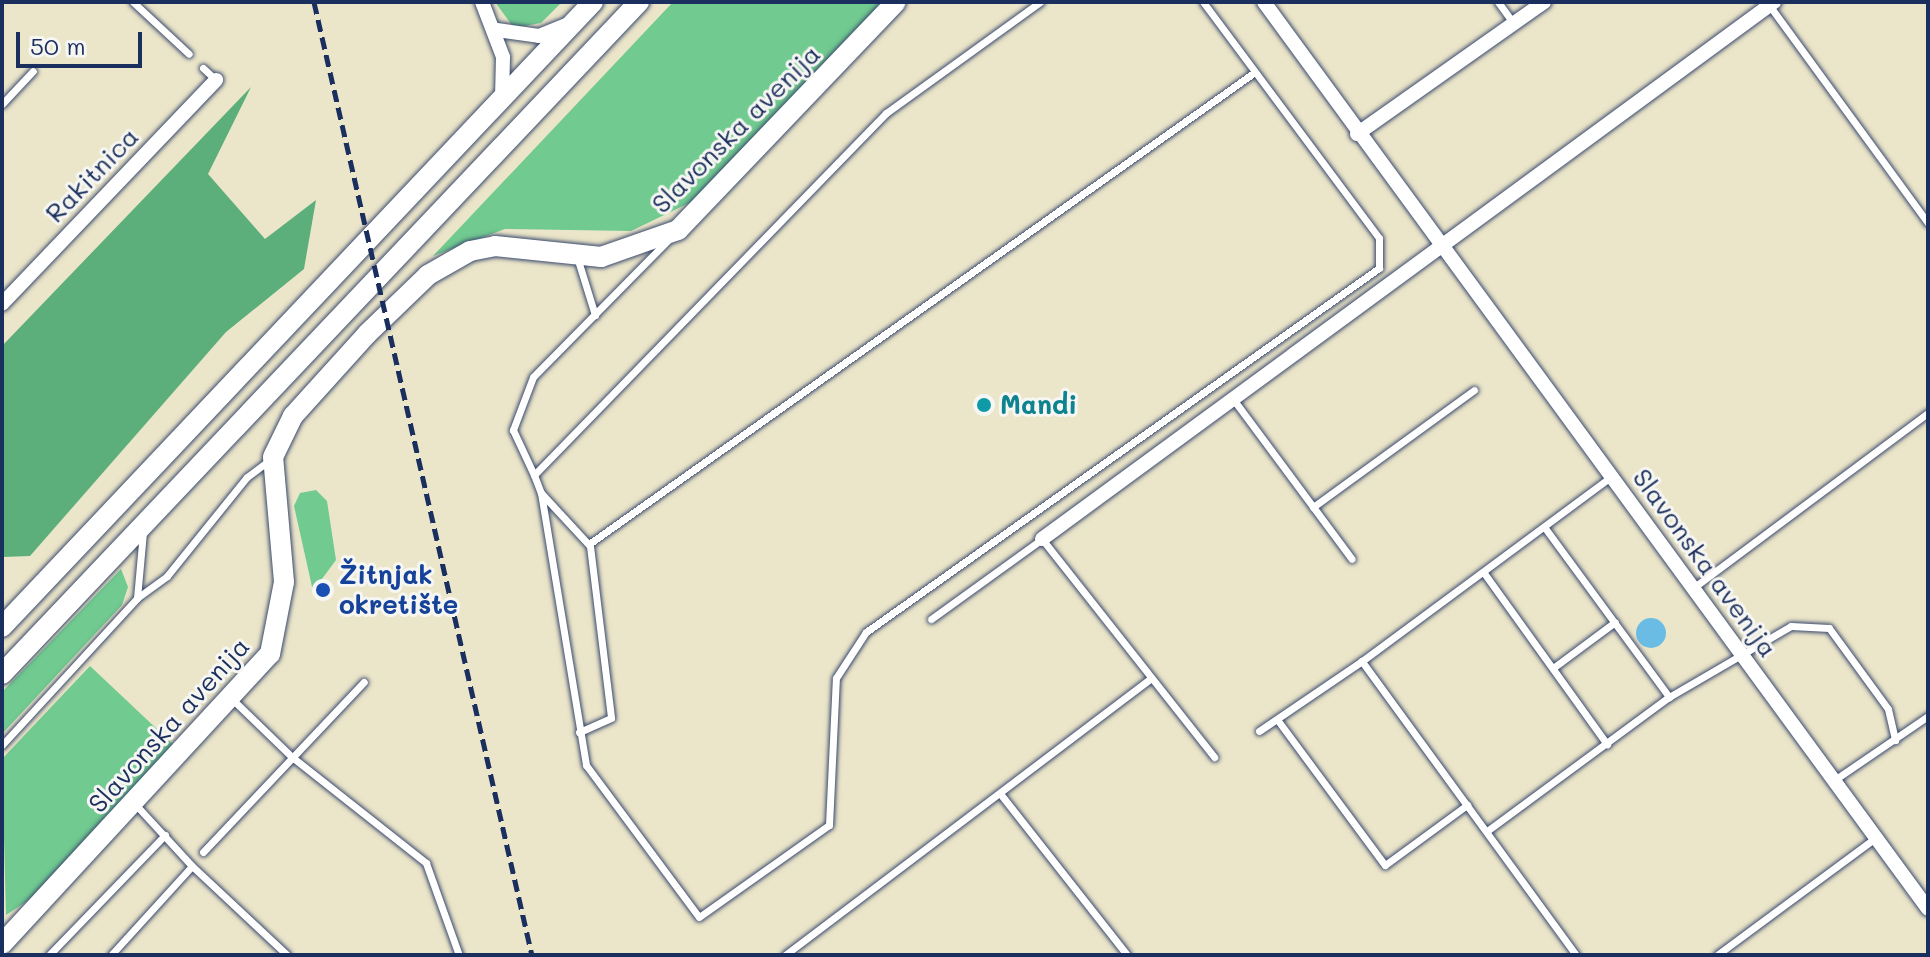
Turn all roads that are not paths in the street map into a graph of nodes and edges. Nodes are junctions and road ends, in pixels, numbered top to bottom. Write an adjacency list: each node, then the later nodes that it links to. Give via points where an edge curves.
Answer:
1 (133, 2): 15 (lane)
2 (482, 2): 14 (street)
3 (593, 2): 12 (main road)
4 (639, 2): 37 (main road)
5 (896, 2): 24 (main road, Slavonska avenija)
6 (1040, 2): 33 (lane, via 886,113)
7 (1203, 2): 18 (lane)
8 (1264, 2): 22 (street, Slavonska avenija)
9 (1498, 2): 13 (lane)
10 (1544, 2): 13 (street)
11 (1772, 4): 23 (lane); 25 (street)
12 (572, 23): 14 (street, via 539,36); 20 (main road)
13 (1514, 24): 22 (street)
14 (497, 30): 20 (street)
15 (189, 54)
16 (203, 68): 19 (lane)
17 (33, 71): 21 (lane)
18 (1255, 72): 40 (lane); 59 (lane, via 1379,238 1379,268 866,632 836,678 829,825 699,917 586,765)
19 (216, 80): 27 (street, Rakitnica)
20 (502, 98): 47 (main road)
21 (2, 104)
22 (1357, 134): 25 (street, Slavonska avenija)
23 (1928, 223)
24 (678, 230): 26 (main road, Slavonska avenija, via 631,251); 28 (lane)
25 (1441, 247): 30 (street); 34 (street, Slavonska avenija)
26 (575, 254): 28 (lane, via 593,290); 32 (main road, Slavonska avenija, via 495,246 428,275 293,416)
27 (2, 304)
28 (595, 315): 33 (lane, via 533,377 515,417 513,430)
29 (1474, 390): 36 (lane)
30 (1233, 399): 36 (lane); 39 (street)
31 (1928, 413): 43 (lane)
32 (273, 457): 44 (lane, via 247,477 167,576); 55 (main road, Slavonska avenija, via 281,620 270,654)
33 (534, 475): 35 (lane)
34 (1611, 477): 38 (lane); 43 (street, Slavonska avenija)
35 (541, 493): 40 (lane); 59 (lane)
36 (1313, 507): 41 (lane)
37 (144, 524): 44 (lane); 51 (main road)
38 (1545, 528): 42 (lane); 46 (lane)
39 (1042, 539): 45 (lane); 52 (lane)
40 (589, 544): 59 (lane, via 611,718)
41 (1352, 559)
42 (1484, 573): 49 (lane); 50 (lane)
43 (1693, 588): 48 (street, Slavonska avenija)
44 (137, 598): 62 (lane)
45 (931, 619)
46 (1615, 622): 50 (lane); 54 (lane)
47 (2, 627)
48 (1739, 653): 54 (lane); 60 (lane, via 1791,626 1829,628 1888,709); 65 (street, Slavonska avenija)
49 (1362, 661): 57 (lane); 68 (lane)
50 (1553, 668): 61 (lane)
51 (2, 674)
52 (1151, 678): 64 (lane); 66 (lane)
53 (364, 682): 63 (lane)
54 (1669, 697): 61 (lane)
55 (233, 700): 63 (lane); 67 (main road, Slavonska avenija)
56 (1928, 716): 60 (lane)
57 (1279, 722): 58 (lane); 68 (lane, via 1385,865)
58 (1259, 731)
59 (579, 732)
60 (1895, 740): 65 (lane)
61 (1607, 744): 69 (lane)
62 (2, 745)
63 (292, 757): 72 (lane); 79 (lane, via 426,863)
64 (1214, 757)
65 (1833, 781): 71 (street, Slavonska avenija)
66 (1002, 796): 80 (lane); 81 (lane)
67 (135, 804): 70 (lane); 75 (main road, Slavonska avenija)
68 (1467, 805): 69 (lane)
69 (1487, 831): 82 (lane)
70 (165, 835): 73 (lane); 76 (lane)
71 (1875, 838): 74 (street, Slavonska avenija); 83 (lane)
72 (203, 852)
73 (192, 866): 77 (lane); 78 (lane)
74 (1928, 909)
75 (2, 944)
76 (49, 955)
77 (111, 955)
78 (287, 955)
79 (459, 955)
80 (785, 955)
81 (1127, 955)
82 (1576, 955)
83 (1717, 955)

